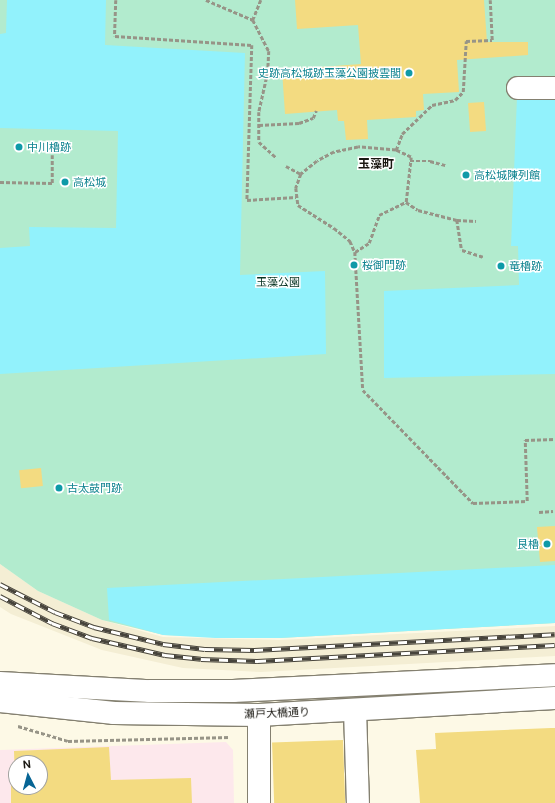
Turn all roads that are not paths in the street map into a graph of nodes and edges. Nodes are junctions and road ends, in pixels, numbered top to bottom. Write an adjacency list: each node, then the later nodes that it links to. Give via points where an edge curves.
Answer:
1 (518, 88): 2 (street)
2 (555, 88)
3 (555, 675): 4 (street, via 233,691 150,691)
4 (0, 683)
5 (555, 698): 7 (street, 瀬戸大橋通り)
6 (0, 701): 8 (street, 瀬戸大橋通り, via 114,713)
7 (355, 710): 8 (street, 瀬戸大橋通り); 10 (street)
8 (259, 715): 9 (street)
9 (259, 803)
10 (358, 803)

